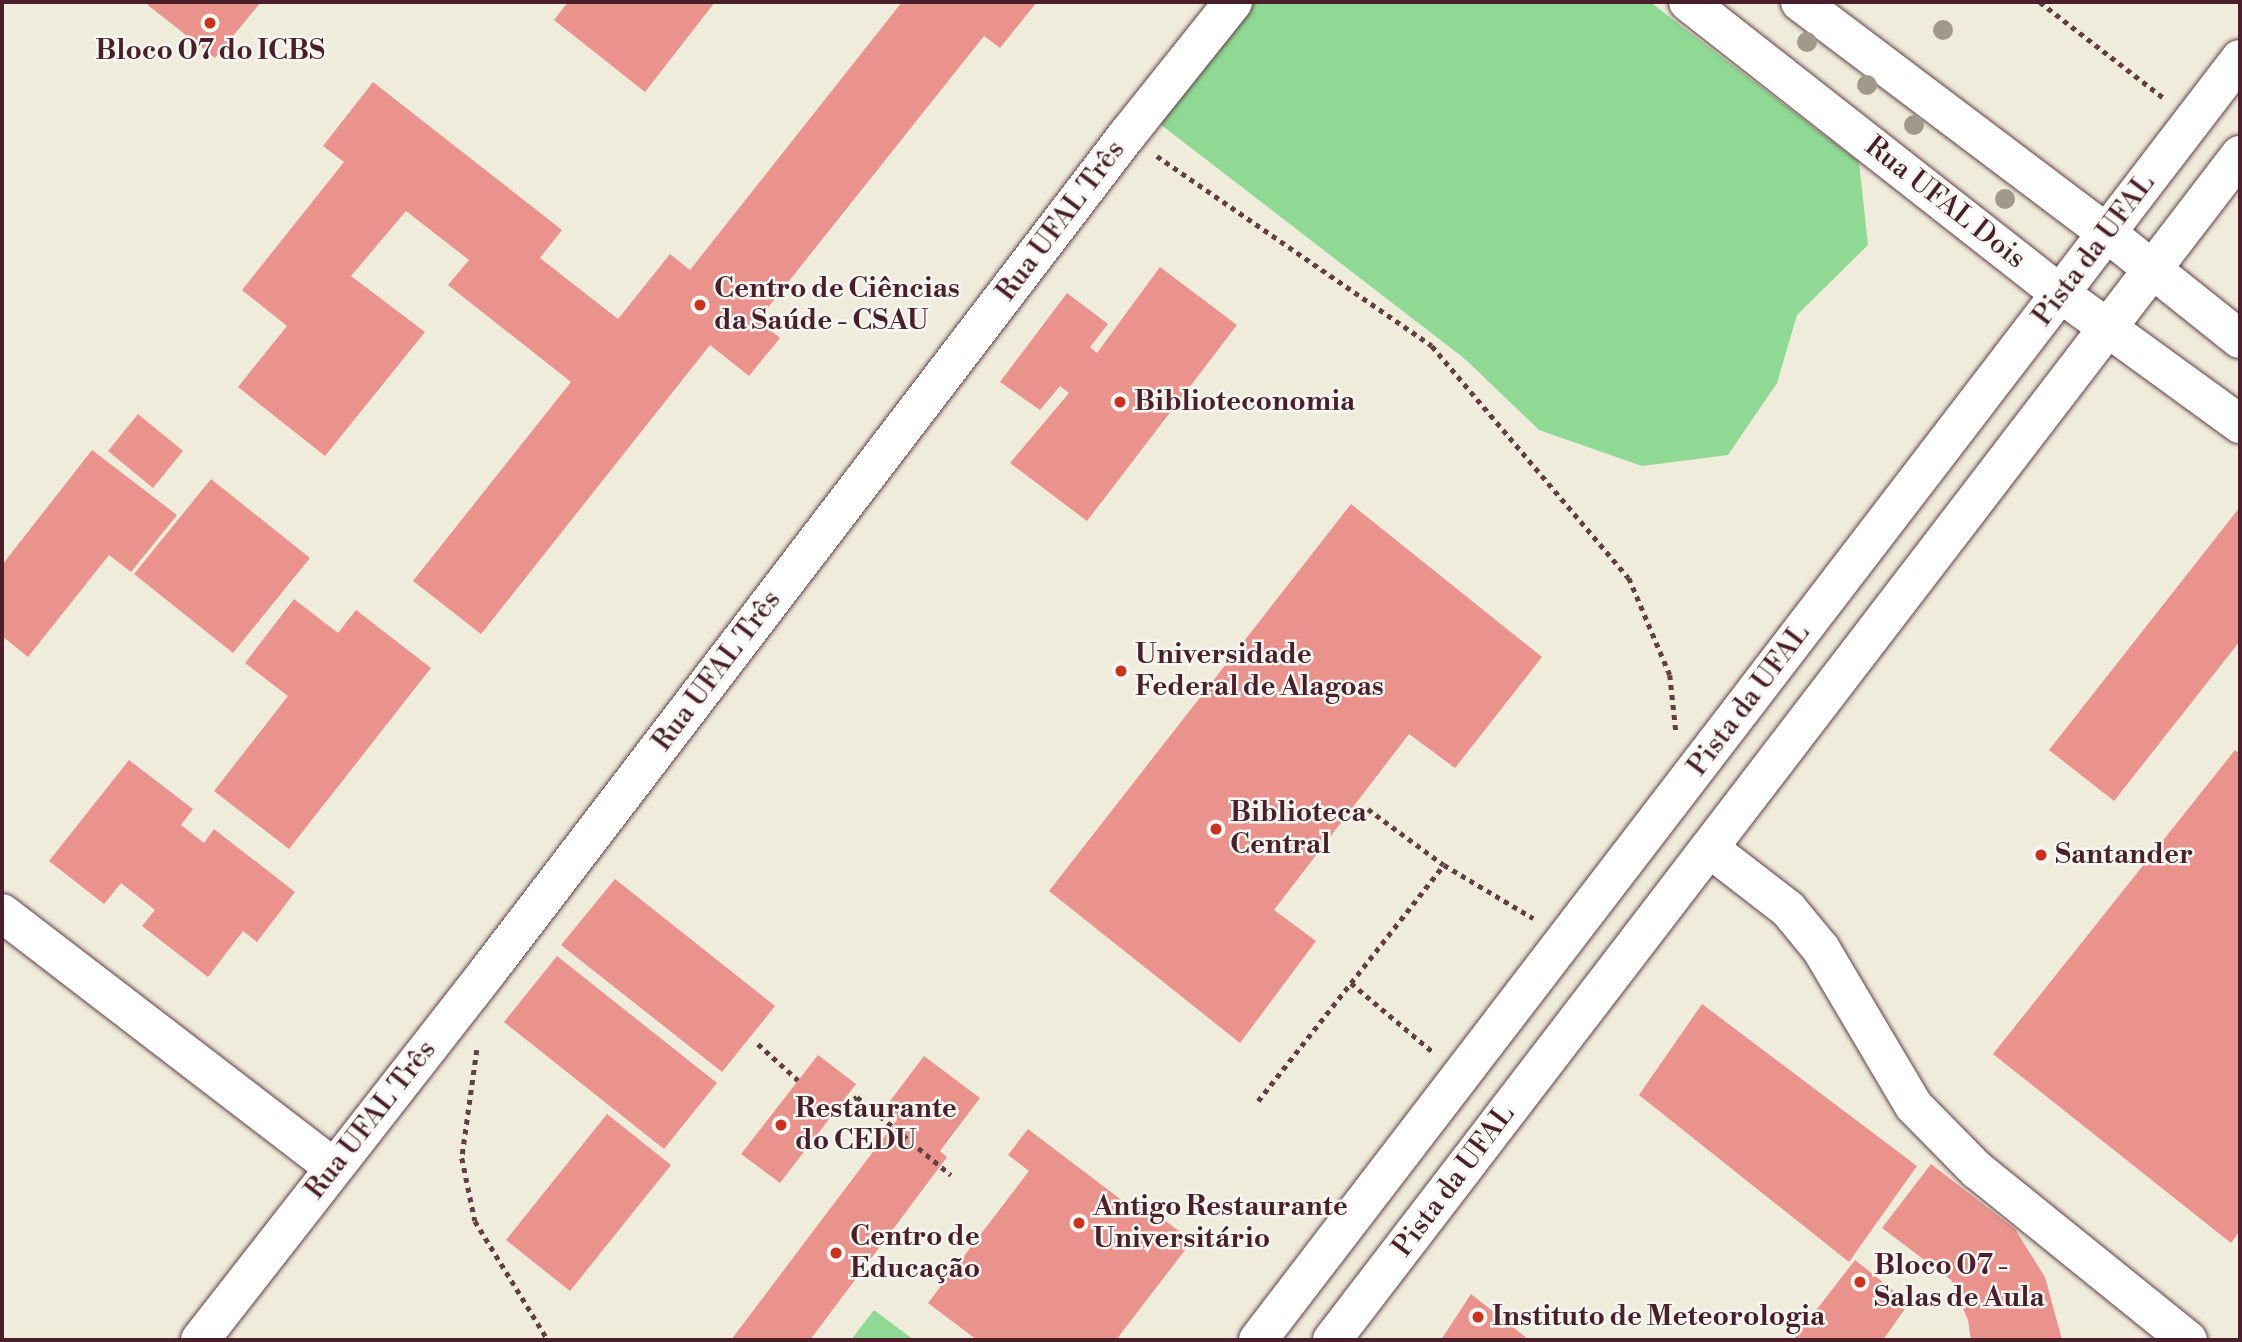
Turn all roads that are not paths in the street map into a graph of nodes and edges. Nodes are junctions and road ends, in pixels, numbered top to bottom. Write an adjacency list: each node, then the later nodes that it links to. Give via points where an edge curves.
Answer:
1 (1233, 2): 16 (street, Rua UFAL Três)
2 (1688, 2): 8 (street, Rua UFAL Dois)
3 (1800, 2): 6 (street)
4 (2240, 59): 6 (street, Pista da UFAL)
5 (2240, 155): 7 (street, Pista da UFAL)
6 (2107, 233): 7 (street); 8 (street, Pista da UFAL)
7 (2153, 269): 9 (street, Pista da UFAL); 10 (street)
8 (2061, 294): 9 (street, Rua UFAL Dois); 12 (street, Pista da UFAL)
9 (2108, 329): 11 (street, Rua UFAL Dois); 13 (street, Pista da UFAL)
10 (2240, 339)
11 (2240, 424)
12 (1817, 612): 13 (street); 18 (street, Pista da UFAL)
13 (1862, 648): 14 (street, Pista da UFAL)
14 (1709, 848): 19 (street, Pista da UFAL); 20 (street, via 1788,909 1821,949 1914,1106 1977,1170)
15 (2, 913): 16 (street)
16 (333, 1167): 17 (street, Rua UFAL Três)
17 (200, 1340)
18 (1258, 1340)
19 (1332, 1340)
20 (2188, 1340)

